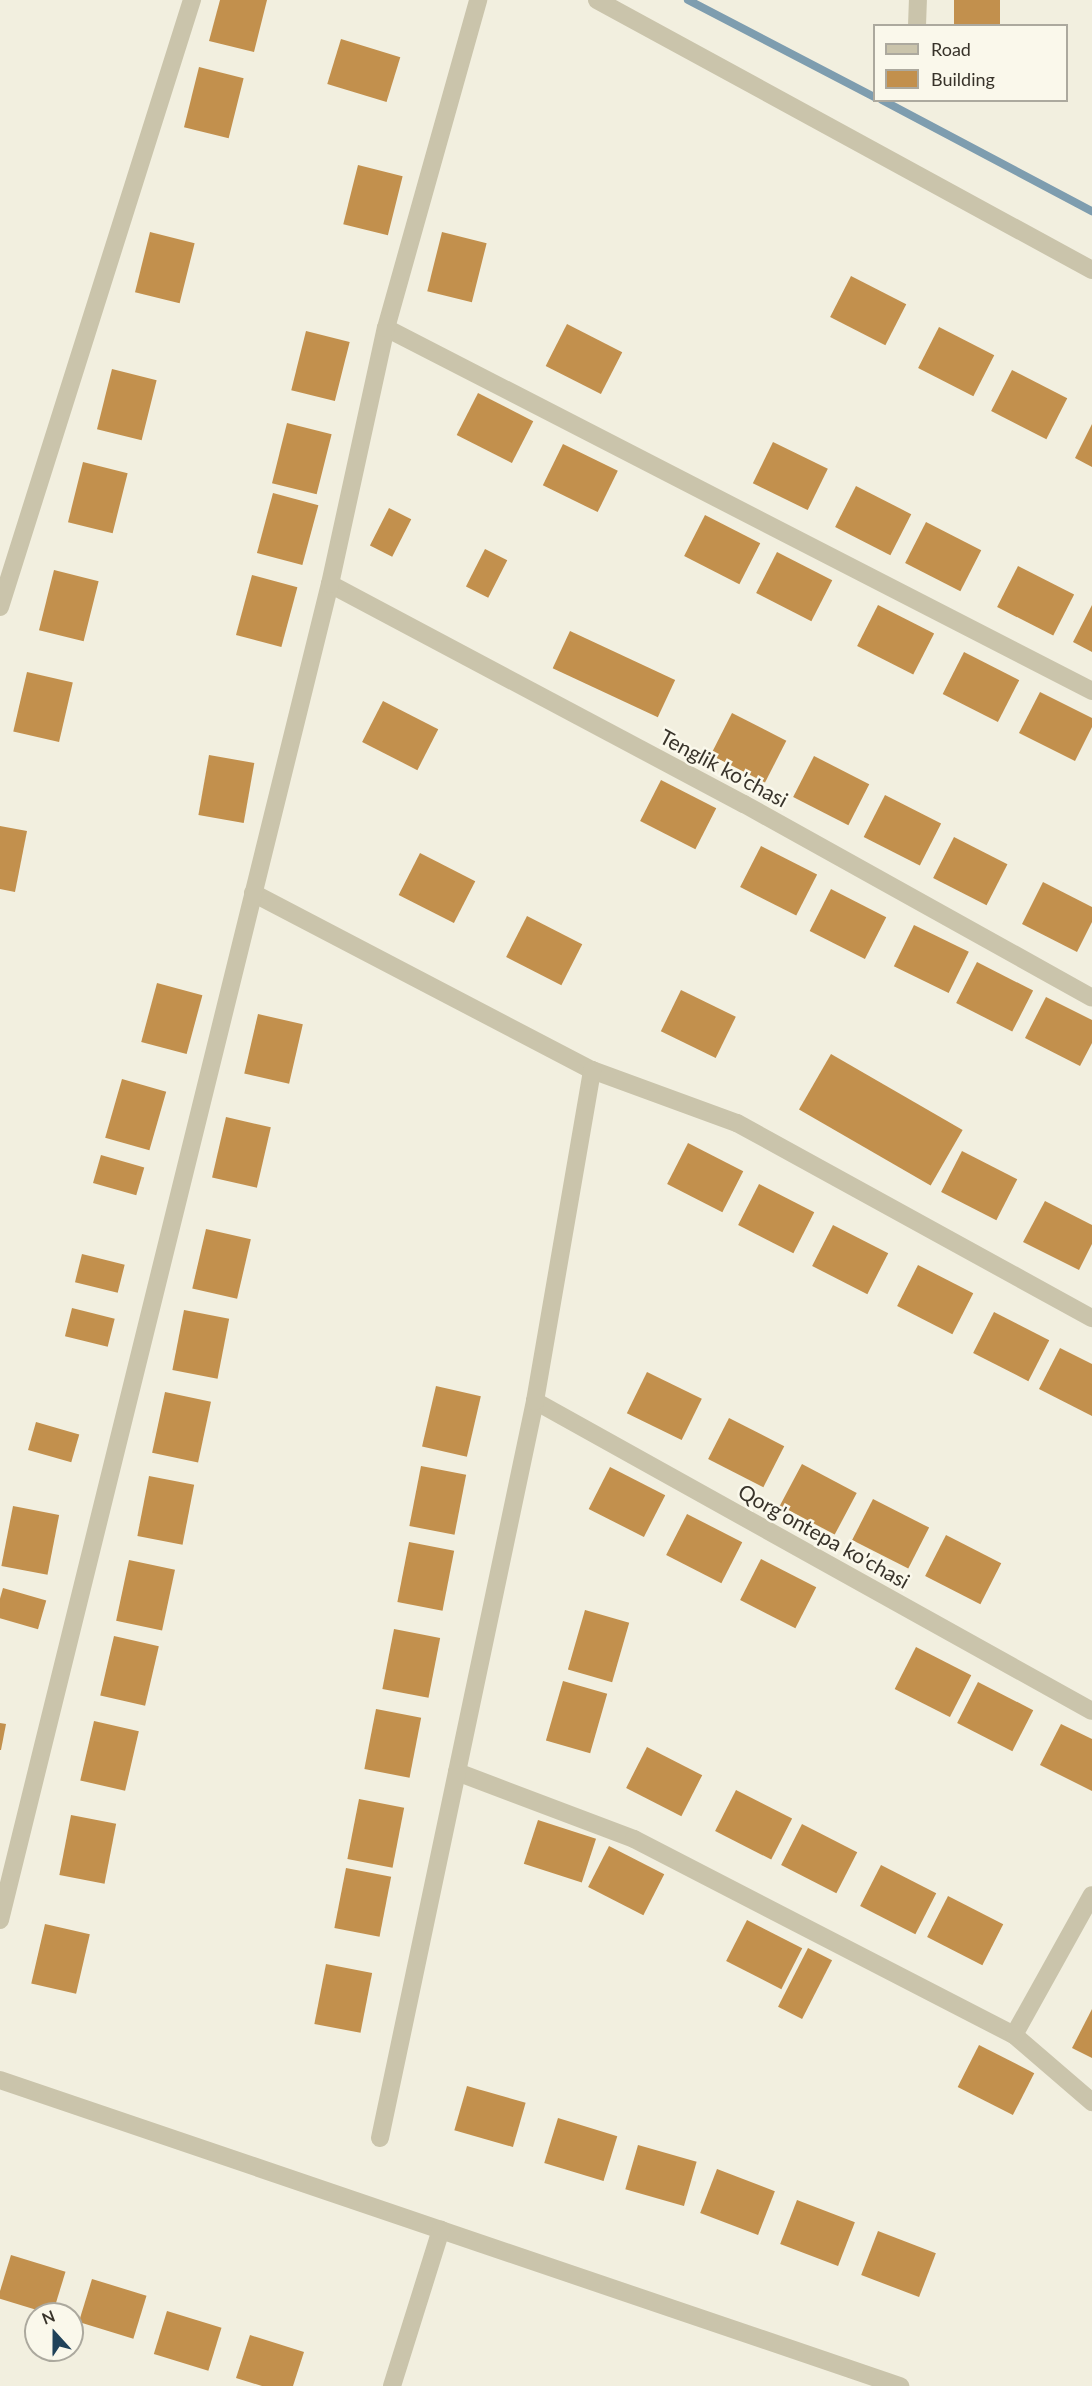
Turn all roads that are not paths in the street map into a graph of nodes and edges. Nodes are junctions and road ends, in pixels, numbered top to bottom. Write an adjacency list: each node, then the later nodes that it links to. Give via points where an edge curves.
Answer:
1 (192, 0): 9 (street)
2 (478, 0): 7 (street)
3 (597, 0): 6 (street)
4 (918, 0): 5 (street)
5 (917, 24)
6 (1092, 270)
7 (386, 328): 8 (street); 10 (street, via 1000,641)
8 (330, 585): 11 (street); 12 (street, Tenglik ko'chasi, via 744,804)
9 (0, 607)
10 (1092, 692)
11 (253, 892): 13 (street); 19 (street)
12 (1092, 998)
13 (592, 1070): 14 (street, via 736,1123); 15 (street)
14 (1092, 1318)
15 (534, 1401): 16 (street, Qorg'ontepa ko'chasi); 17 (street)
16 (1092, 1710)
17 (457, 1772): 20 (street, via 634,1839); 23 (street)
18 (1092, 1895): 20 (street)
19 (0, 1920)
20 (1014, 2035): 22 (street)
21 (0, 2080): 24 (street)
22 (1092, 2102)
23 (380, 2138)
24 (441, 2230): 25 (street); 26 (street)
25 (392, 2386)
26 (900, 2386)

